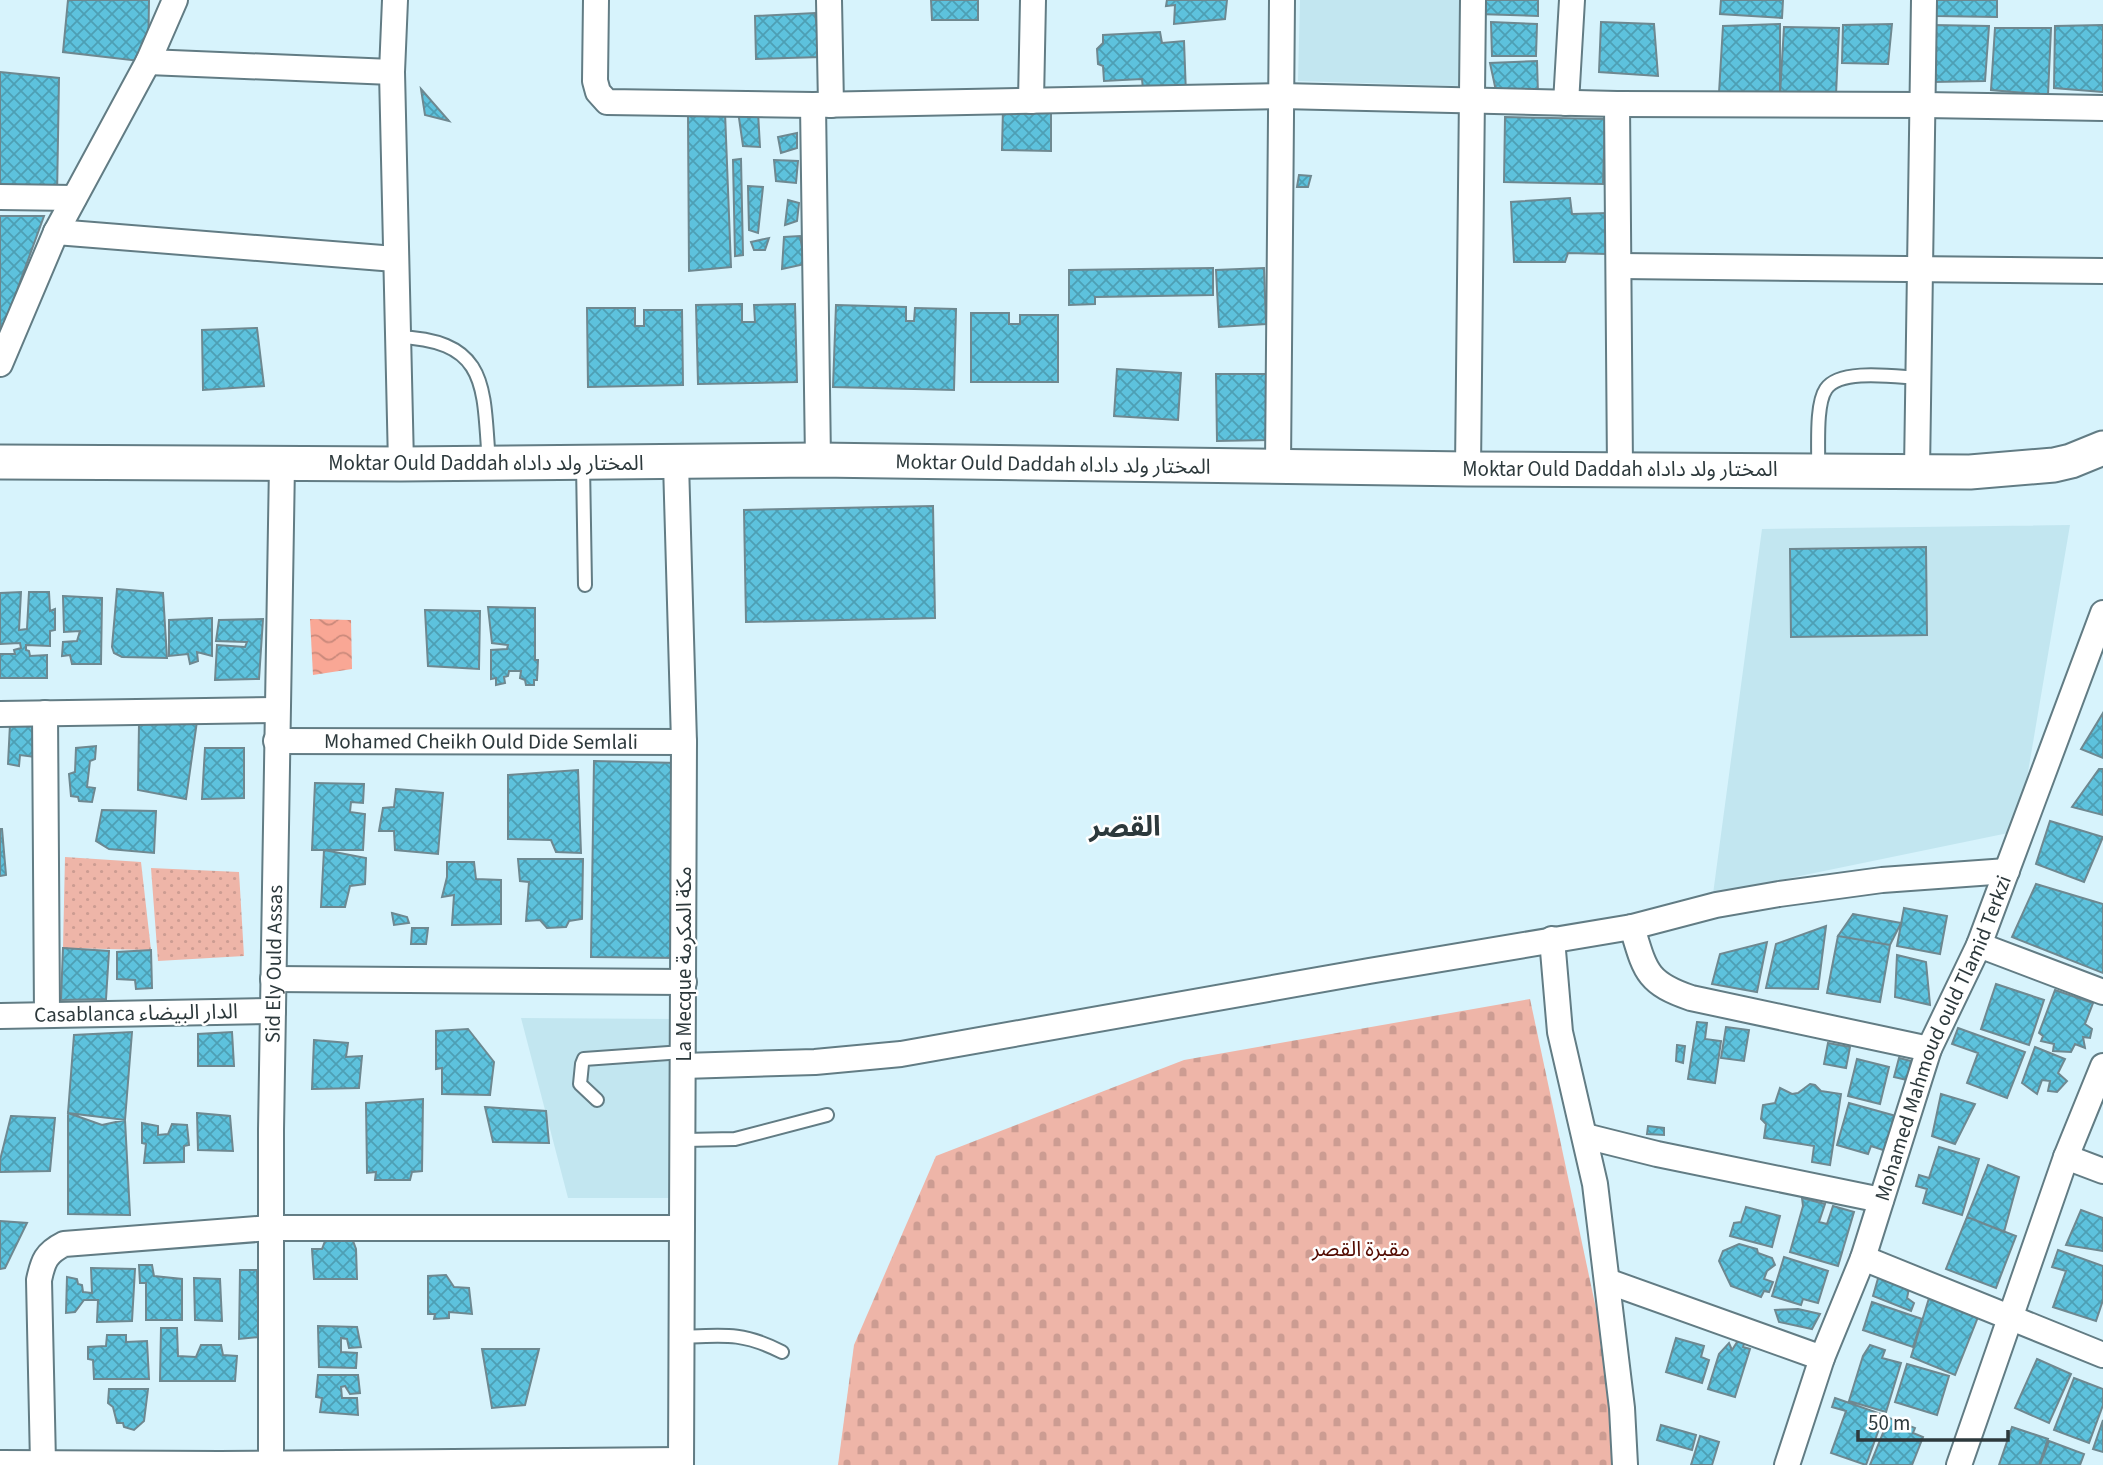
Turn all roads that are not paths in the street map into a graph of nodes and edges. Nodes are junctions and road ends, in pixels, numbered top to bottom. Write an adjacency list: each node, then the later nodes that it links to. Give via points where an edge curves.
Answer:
1 (175, 0): 10 (street)
2 (395, 0): 11 (street)
3 (596, 0): 17 (street, via 595,81 607,102)
4 (830, 0): 17 (street)
5 (1033, 0): 14 (street)
6 (1282, 0): 12 (street)
7 (1473, 0): 13 (street)
8 (1572, 0): 15 (street)
9 (1924, 0): 18 (street)
10 (148, 62): 11 (street); 21 (street)
11 (392, 72): 23 (street)
12 (1281, 96): 13 (street); 14 (street); 38 (street)
13 (1473, 100): 15 (street); 39 (street)
14 (1031, 101): 17 (street)
15 (1566, 103): 16 (street)
16 (1617, 104): 18 (street); 24 (street)
17 (822, 105): 31 (street)
18 (1924, 105): 19 (street); 25 (street)
19 (2103, 108)
20 (0, 197): 21 (street)
21 (74, 198): 22 (street)
22 (56, 232): 23 (street); 28 (street)
23 (395, 259): 27 (street)
24 (1620, 266): 25 (street); 40 (street)
25 (1922, 271): 26 (street); 29 (street)
26 (2103, 271)
27 (397, 337): 36 (street); 37 (lane, via 443,343 463,354 478,374)
28 (0, 364)
29 (1919, 378): 41 (lane, via 1848,376 1826,389); 42 (street)
30 (2103, 448): 42 (main road, Moktar Ould Daddah المختار ولد داداه, via 2054,465)
31 (818, 460): 34 (main road, Moktar Ould Daddah المختار ولد داداه); 38 (main road, Moktar Ould Daddah المختار ولد داداه)
32 (0, 462): 35 (main road, Moktar Ould Daddah المختار ولد داداه)
33 (583, 463): 34 (main road, Moktar Ould Daddah المختار ولد داداه); 37 (main road, Moktar Ould Daddah المختار ولد داداه); 43 (lane)
34 (676, 463): 49 (street, La Mecque مكة المكرمة)
35 (282, 464): 36 (main road, Moktar Ould Daddah المختار ولد داداه); 45 (street, Sid Ely Ould Assas)
36 (401, 464): 37 (main road, Moktar Ould Daddah المختار ولد داداه)
37 (489, 464)
38 (1278, 466): 39 (main road, Moktar Ould Daddah المختار ولد داداه)
39 (1468, 469): 40 (main road, Moktar Ould Daddah المختار ولد داداه)
40 (1620, 469): 41 (main road, Moktar Ould Daddah المختار ولد داداه)
41 (1818, 470): 42 (main road, Moktar Ould Daddah المختار ولد داداه)
42 (1917, 471)
43 (585, 585)
44 (2103, 613): 50 (street, Mohamed Mahmoud ould Tlamid Terkzi)
45 (276, 710): 46 (street); 48 (street, Sid Ely Ould Assas)
46 (45, 713): 47 (street); 58 (street)
47 (0, 714)
48 (276, 741): 49 (street, Mohamed Cheikh Ould Dide Semlali); 54 (street, Sid Ely Ould Assas)
49 (684, 743): 55 (street, La Mecque مكة المكرمة)
50 (2007, 871): 51 (street, via 1881,880 1779,894); 53 (street, Mohamed Mahmoud ould Tlamid Terkzi)
51 (1632, 927): 52 (street); 60 (street, via 1643,964 1668,991)
52 (1552, 939): 61 (street, via 901,1054 816,1062); 65 (street, via 1560,1032)
53 (1979, 945): 56 (street); 60 (street, Mohamed Mahmoud ould Tlamid Terkzi)
54 (273, 979): 55 (street); 57 (street, Sid Ely Ould Assas)
55 (684, 982): 61 (street, La Mecque مكة المكرمة)
56 (2103, 992)
57 (273, 1011): 58 (street, Casablanca الدار البيضاء); 70 (street, Sid Ely Ould Assas)
58 (47, 1015): 59 (street, Casablanca الدار البيضاء)
59 (0, 1016)
60 (1928, 1049): 69 (street, Mohamed Mahmoud ould Tlamid Terkzi)
61 (683, 1059): 63 (lane, via 584,1059 580,1084); 66 (street, La Mecque مكة المكرمة)
62 (2103, 1066): 67 (street)
63 (597, 1100)
64 (827, 1115): 66 (lane, via 735,1139)
65 (1585, 1136): 69 (street); 73 (street)
66 (684, 1140): 71 (street, La Mecque مكة المكرمة)
67 (2066, 1157): 68 (street); 74 (street)
68 (2103, 1171)
69 (1881, 1200): 72 (street, Mohamed Mahmoud ould Tlamid Terkzi)
70 (270, 1228): 71 (street); 80 (street, via 64,1244 50,1251 39,1280); 82 (street, Sid Ely Ould Assas)
71 (682, 1228): 75 (street, La Mecque مكة المكرمة)
72 (1863, 1258): 74 (street); 78 (street, Mohamed Mahmoud ould Tlamid Terkzi)
73 (1607, 1281): 78 (street); 84 (street)
74 (2010, 1318): 77 (street); 86 (street)
75 (682, 1337): 76 (lane, via 736,1335); 81 (street, La Mecque مكة المكرمة)
76 (782, 1352)
77 (2103, 1354)
78 (1822, 1358): 85 (street, Mohamed Mahmoud ould Tlamid Terkzi)
79 (0, 1463): 80 (street)
80 (43, 1463): 83 (street)
81 (681, 1463): 82 (street)
82 (271, 1464): 83 (street)
83 (220, 1465)
84 (1625, 1465)
85 (1787, 1465)
86 (1959, 1465)

